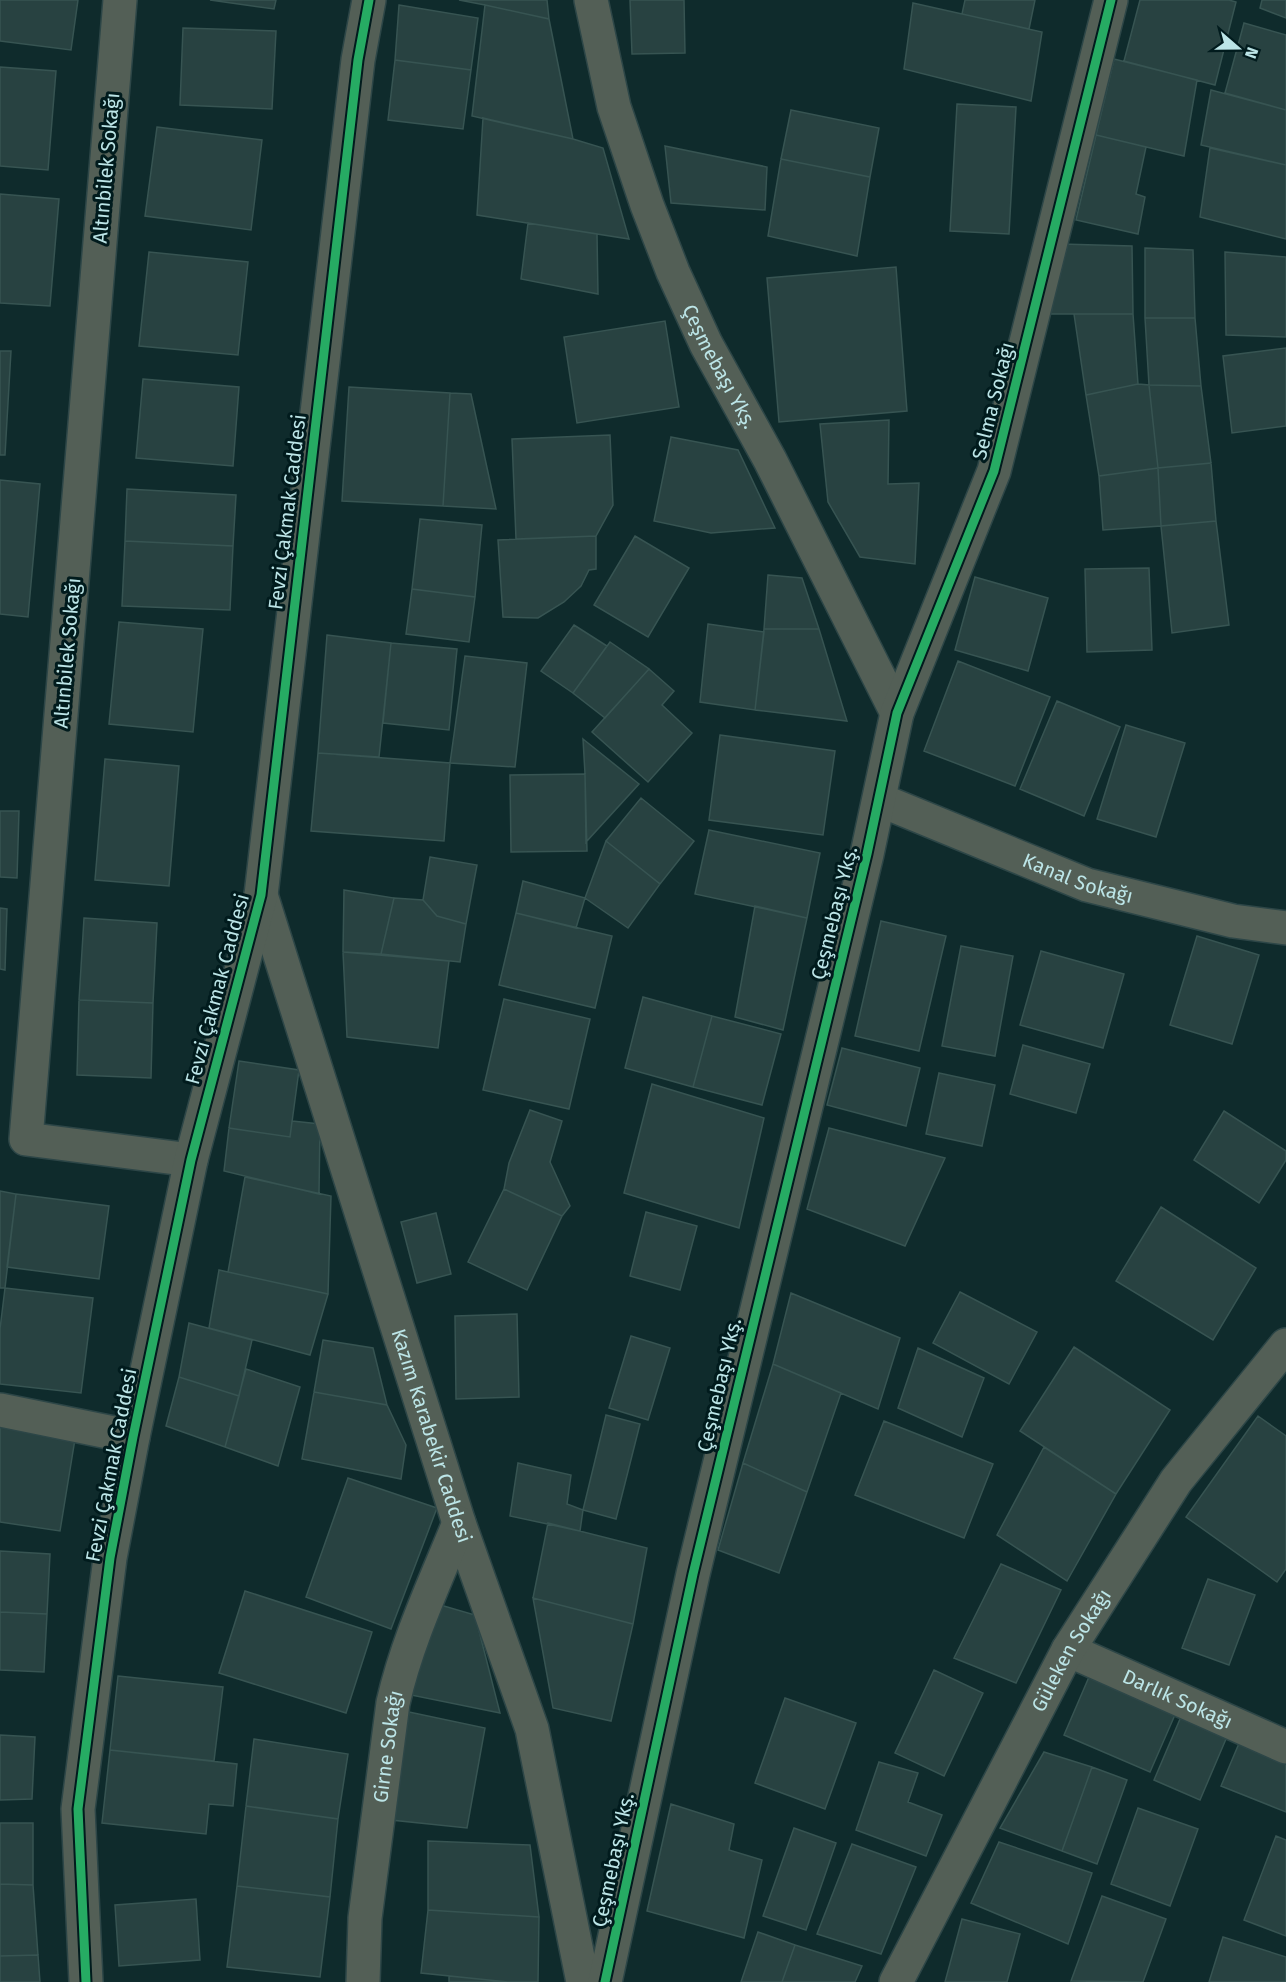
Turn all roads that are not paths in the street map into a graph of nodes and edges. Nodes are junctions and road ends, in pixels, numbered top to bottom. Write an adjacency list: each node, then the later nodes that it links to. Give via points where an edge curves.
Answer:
1 (120, 0): 9 (street, Altınbilek Sokağı, via 26,1139)
2 (369, 0): 7 (street, Fevzi Çakmak Caddesi, via 358,60)
3 (591, 0): 5 (street, Çeşmebaşı Ykş., via 614,107 673,272 706,344 770,460)
4 (1111, 0): 5 (street, Selma Sokağı, via 994,471)
5 (897, 713): 6 (street, Selma Sokağı)
6 (880, 800): 8 (street, Kanal Sokağı, via 1087,885 1233,921); 19 (street, Çeşmebaşı Ykş., via 693,1574)
7 (261, 895): 9 (street, Fevzi Çakmak Caddesi); 13 (street, Kazım Karabekir Caddesi)
8 (1286, 928)
9 (191, 1160): 12 (street, Fevzi Çakmak Caddesi)
10 (1286, 1345): 14 (street, Güleken Sokağı, via 1176,1481)
11 (0, 1410): 12 (street)
12 (133, 1437): 16 (street, Fevzi Çakmak Caddesi, via 110,1558 78,1809)
13 (459, 1523): 17 (street, Girne Sokağı, via 412,1638 393,1703 365,1917); 18 (street, Kazım Karabekir Caddesi, via 532,1730)
14 (1068, 1650): 15 (street, Darlık Sokağı); 20 (street, Güleken Sokağı)
15 (1286, 1747)
16 (86, 1982)
17 (363, 1982)
18 (583, 1982)
19 (605, 1982)
20 (896, 1982)

